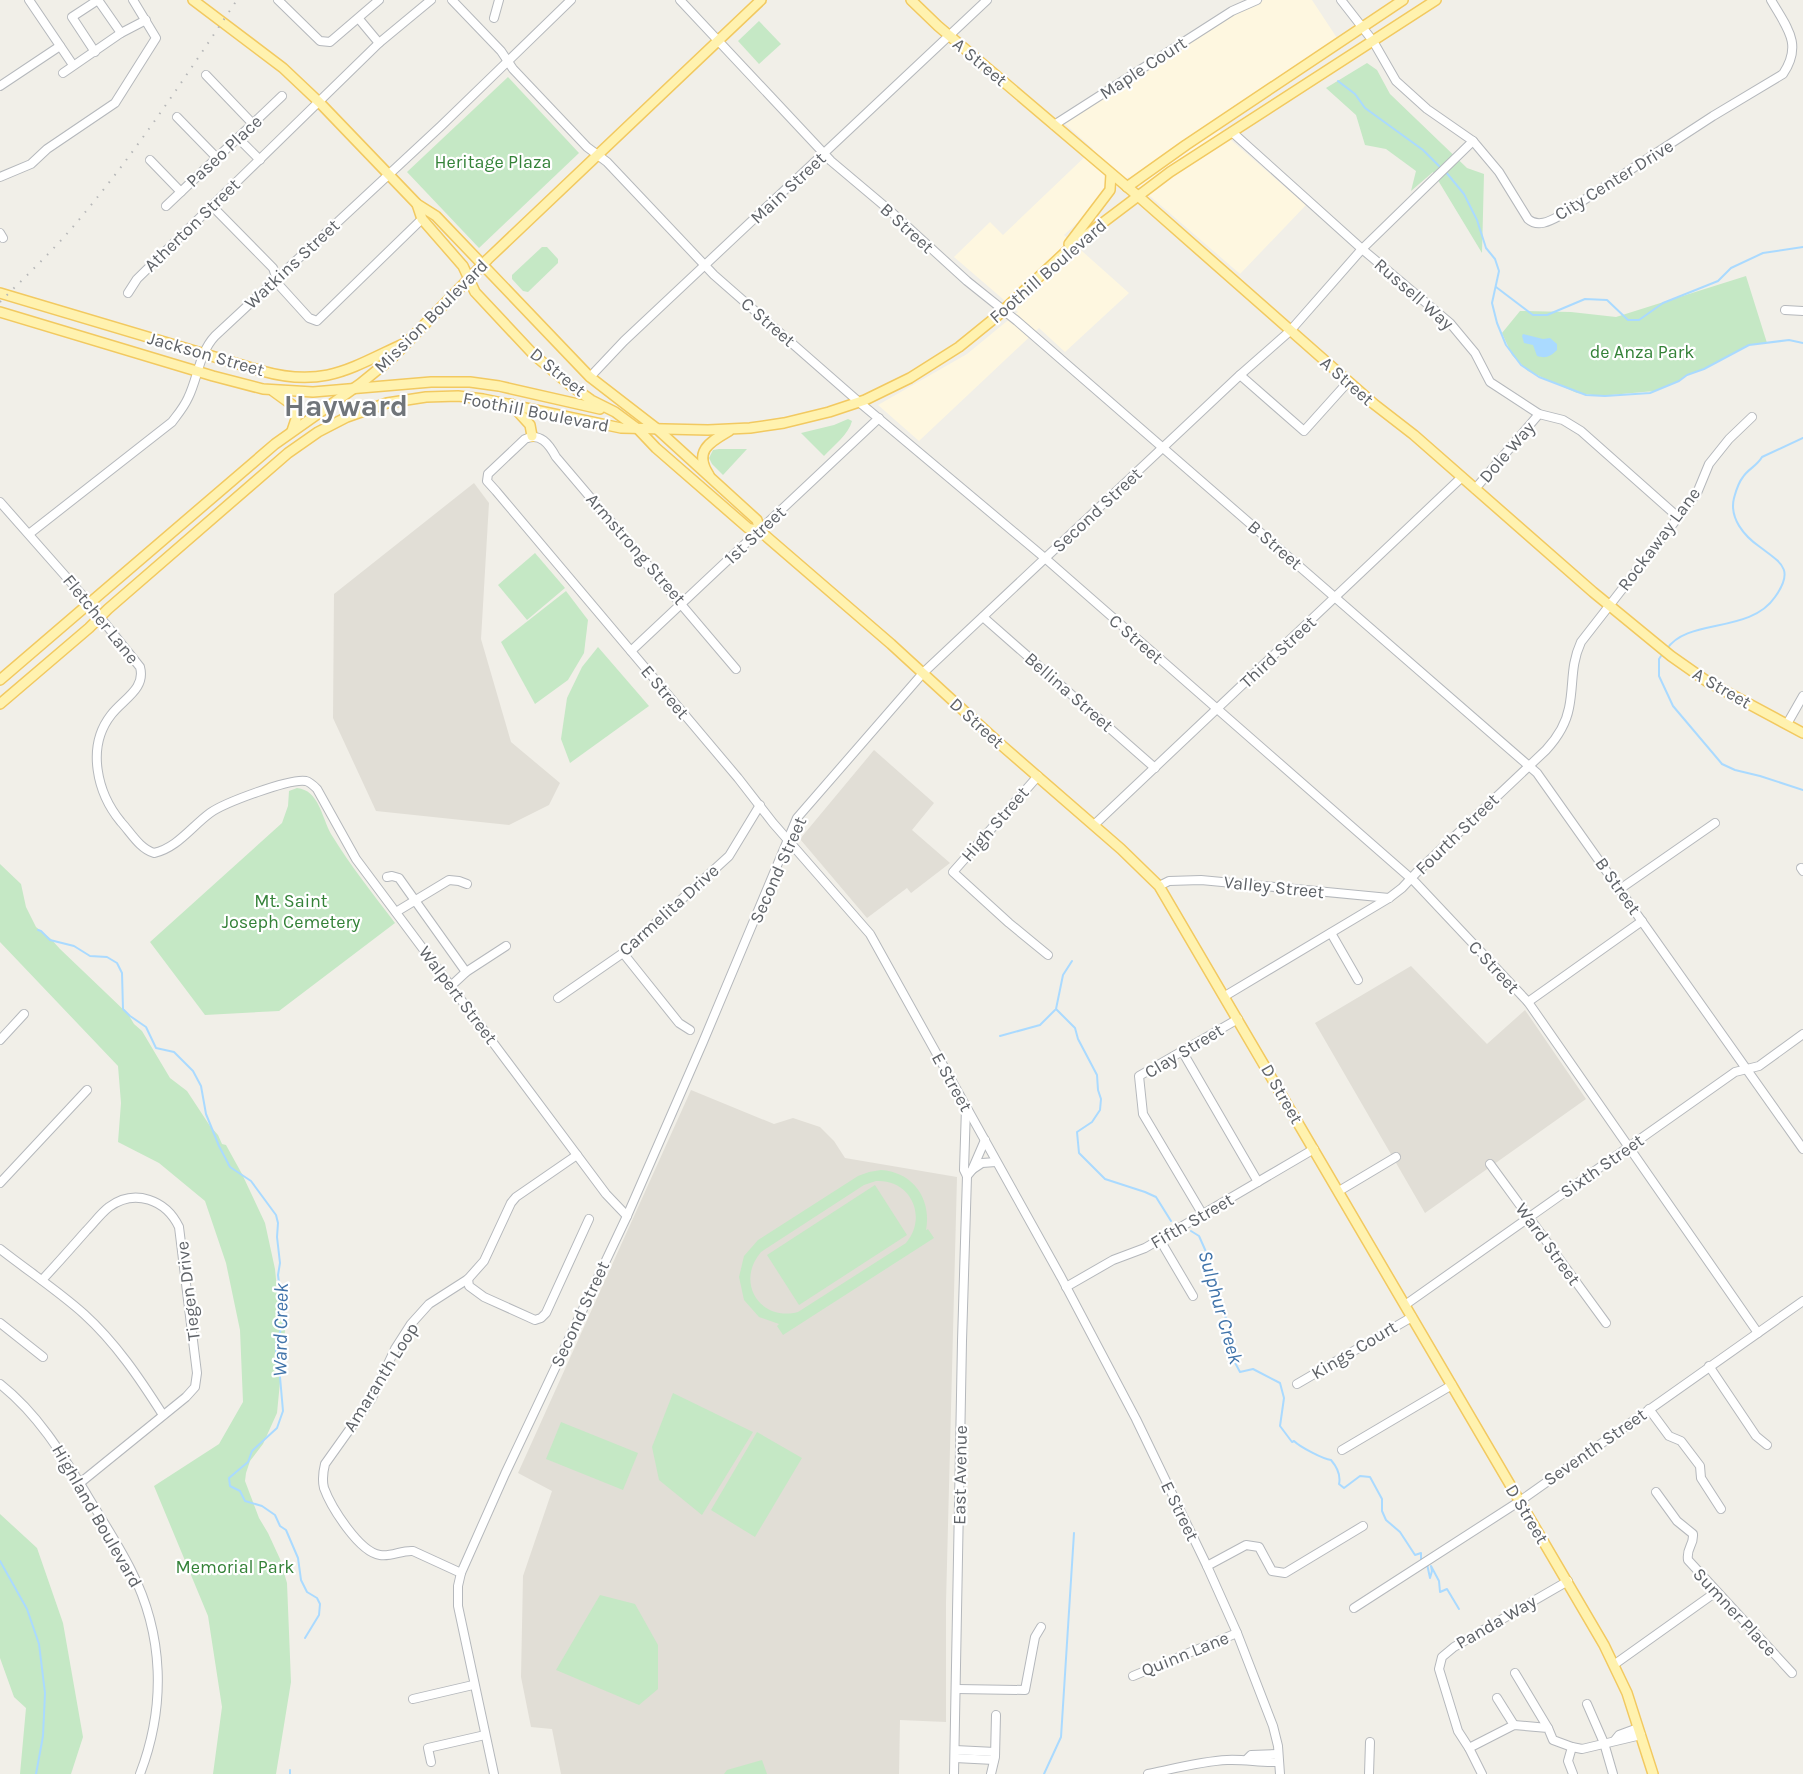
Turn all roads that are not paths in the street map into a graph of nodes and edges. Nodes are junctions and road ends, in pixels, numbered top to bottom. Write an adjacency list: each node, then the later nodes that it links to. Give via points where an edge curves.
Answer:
1 (29, 0): 30 (street)
2 (133, 0): 23 (street)
3 (193, 0): 38 (main road, D Street, via 282,68)
4 (278, 0): 22 (street, via 320,41 330,42)
5 (379, 0): 22 (street)
6 (431, 0): 29 (street, Atherton Street)
7 (452, 0): 32 (street, C Street)
8 (499, 0): 21 (street)
9 (571, 0): 32 (street, Watkins Street)
10 (680, 0): 27 (street, B Street)
11 (761, 0): 27 (main road, Mission Boulevard)
12 (912, 0): 26 (main road, A Street)
13 (987, 0): 26 (street, Main Street)
14 (1257, 0): 20 (street)
15 (1341, 0): 24 (street, City Center Drive)
16 (1403, 0): 24 (main road)
17 (1436, 0): 28 (main road, Foothill Boulevard)
18 (1771, 0): 44 (street, City Center Drive, via 1795,43 1795,52 1784,74 1549,221 1533,224 1528,219 1499,172)
19 (1229, 1): 20 (street)
20 (1232, 11): 41 (street, Maple Court)
21 (494, 18)
22 (359, 19): 29 (street)
23 (146, 20): 25 (street); 52 (street, via 156,38 115,103 31,164)
24 (1362, 26): 28 (street, City Center Drive); 53 (main road)
25 (121, 33): 31 (street); 31 (street, via 98,0 72,17)
26 (949, 35): 41 (main road, A Street); 45 (street, Main Street)
27 (719, 40): 45 (street, B Street); 46 (main road, Mission Boulevard)
28 (1373, 41): 42 (main road, Foothill Boulevard); 44 (street, City Center Drive, via 1395,81)
29 (379, 43): 38 (street, Atherton Street)
30 (60, 46): 33 (street); 36 (street)
31 (95, 52): 33 (street)
32 (508, 62): 46 (street, C Street); 50 (street, Watkins Street)
33 (73, 65): 34 (street)
34 (63, 73)
35 (207, 75): 40 (street)
36 (0, 86)
37 (282, 96): 40 (street, Paseo Place)
38 (319, 102): 49 (street, Atherton Street); 50 (main road, D Street)
39 (177, 117): 47 (street)
40 (254, 124): 43 (street, Paseo Place)
41 (1054, 125): 51 (main road, A Street)
42 (1232, 132): 55 (main road, Foothill Boulevard); 60 (street, Russell Way)
43 (238, 138): 47 (street, Paseo Place); 49 (street)
44 (1473, 141): 60 (street, Second Street)
45 (824, 154): 63 (street, Main Street); 68 (street, B Street)
46 (598, 155): 62 (main road, Mission Boulevard); 63 (street, C Street)
47 (217, 158): 54 (street, Paseo Place)
48 (150, 160): 54 (street)
49 (260, 160): 58 (street, Atherton Street)
50 (389, 174): 56 (main road, D Street); 65 (street, Watkins Street)
51 (1111, 174): 53 (main road, A Street); 61 (main road, via 1110,190)
52 (0, 177)
53 (1127, 187): 55 (main road, A Street)
54 (181, 192): 57 (street, Paseo Place)
55 (1138, 196): 61 (main road, Foothill Boulevard); 72 (main road, A Street)
56 (417, 204): 59 (main road, D Street); 62 (main road, D Street, via 436,216)
57 (166, 206)
58 (212, 206): 65 (street, via 273,268); 67 (street, Atherton Street, via 137,279)
59 (422, 219): 64 (main road, D Street); 65 (street, via 317,321 309,318)
60 (1362, 249): 72 (street, Second Street); 84 (street, Russell Way, via 1450,323 1475,353 1490,382)
61 (1056, 260): 68 (main road, Foothill Boulevard)
62 (482, 265): 64 (main road, Mission Boulevard); 77 (main road, D Street)
63 (705, 266): 77 (street, Main Street); 81 (street, C Street)
64 (469, 278): 73 (main road, Mission Boulevard); 83 (main road, D Street, via 475,292 540,361 591,400)
65 (276, 279): 74 (street, Watkins Street, via 214,336)
66 (0, 293): 74 (main road, Jackson Street)
67 (128, 293)
68 (1004, 310): 81 (main road, Foothill Boulevard, via 939,361); 92 (street, B Street)
69 (1785, 310): 70 (street)
70 (1803, 311)
71 (0, 312): 75 (main road, Jackson Street)
72 (1290, 331): 76 (street, Second Street); 78 (main road, A Street)
73 (411, 340): 74 (main road, Jackson Street, via 350,368 311,378 279,375); 79 (main road, Mission Boulevard)
74 (203, 353): 75 (street, Watkins Street)
75 (198, 372): 80 (main road, Jackson Street); 99 (street, Watkins Street, via 182,411 171,422)
76 (1240, 375): 78 (street, via 1304,431); 92 (street, Second Street)
77 (590, 377): 87 (main road, D Street)
78 (1348, 382): 93 (main road, A Street)
79 (354, 388): 80 (main road, Jackson Street, via 313,392); 83 (main road, Foothill Boulevard, via 470,382); 90 (main road, Mission Boulevard)
80 (271, 390): 90 (main road, via 295,407)
81 (859, 402): 86 (street, C Street); 89 (main road, Foothill Boulevard, via 794,421)
82 (511, 404): 88 (main road, Foothill Boulevard); 91 (main road, via 530,425); 105 (main road, Foothill Boulevard, via 467,397 426,397 387,404 318,432 288,453)
83 (615, 412): 87 (main road, Foothill Boulevard); 88 (main road, D Street)
84 (1539, 414): 95 (street, Dole Way); 97 (street, Russell Way, via 1563,420 1581,431)
85 (1752, 417): 97 (street, Rockaway Lane, via 1709,464 1697,493)
86 (879, 418): 98 (street, 1st Street); 100 (street, C Street)
87 (656, 428): 88 (main road, Foothill Boulevard); 89 (main road, Foothill Boulevard); 94 (main road, D Street)
88 (638, 429): 98 (main road, D Street, via 748,528)
89 (733, 429): 94 (main road, via 708,444 703,453 706,470)
90 (291, 432): 102 (main road, Mission Boulevard)
91 (532, 436): 103 (street, Armstrong Street, via 547,443); 107 (street, E Street, via 488,474 487,481)
92 (1163, 448): 100 (street, Second Street); 101 (street, B Street)
93 (1462, 477): 95 (main road, A Street); 101 (street, Third Street)
94 (716, 484): 98 (main road, D Street, via 757,520)
95 (1475, 489): 104 (main road, A Street)
96 (0, 502): 99 (street, Fletcher Lane)
97 (1678, 517): 104 (street, Rockaway Lane)
98 (760, 531): 103 (street, 1st Street); 109 (main road, D Street)
99 (29, 534): 102 (street, Fletcher Lane)
100 (1046, 558): 106 (street, Second Street); 113 (street, C Street)
101 (1336, 598): 113 (street, Third Street); 116 (street, B Street)
102 (89, 604): 105 (street, Fletcher Lane); 110 (main road, Mission Boulevard)
103 (682, 604): 107 (street, 1st Street); 108 (street, Armstrong Street)
104 (1610, 605): 114 (main road, A Street, via 1708,682); 116 (street, Fourth Street, via 1579,648 1564,725)
105 (100, 617): 112 (main road); 119 (street, Fletcher Lane, via 137,661 142,673 138,687 109,717 103,731 98,755 99,782 108,804 144,848 154,853 166,850 226,804)
106 (983, 617): 109 (street, Second Street); 117 (street, Bellina Street)
107 (631, 651): 120 (street, E Street)
108 (736, 669)
109 (923, 673): 118 (main road, D Street); 123 (street, Second Street, via 797,818)
110 (0, 680)
111 (1803, 696): 114 (street)
112 (0, 704)
113 (1218, 709): 117 (street, Third Street); 125 (street, C Street)
114 (1787, 724): 115 (main road, A Street)
115 (1803, 733)
116 (1529, 766): 125 (street, Fourth Street); 128 (street, B Street)
117 (1155, 768): 122 (street, Third Street)
118 (1038, 776): 122 (main road, D Street); 136 (street, High Street, via 953,872)
119 (293, 782): 131 (street, Walpert Street, via 307,781 317,789 348,846)
120 (760, 805): 123 (street, E Street); 135 (street, Carmelita Drive, via 734,851)
121 (1714, 823): 128 (street)
122 (1094, 825): 127 (main road, D Street)
123 (788, 839): 151 (street, E Street, via 870,934); 165 (street, Second Street)
124 (387, 877): 130 (street, via 399,878)
125 (1411, 878): 129 (street, Fourth Street); 142 (street, C Street)
126 (467, 884): 130 (street, via 449,880)
127 (1160, 886): 129 (street, Valley Street, via 1169,881 1201,880); 140 (main road, D Street)
128 (1620, 889): 132 (street, B Street)
129 (1389, 898): 133 (street, Fourth Street)
130 (415, 901): 131 (street); 137 (street)
131 (396, 912): 139 (street, Walpert Street)
132 (1642, 921): 142 (street); 149 (street, B Street)
133 (1331, 933): 138 (street); 140 (street, Fourth Street)
134 (506, 946): 137 (street)
135 (623, 953): 141 (street, Carmelita Drive); 145 (street, via 679,1023)
136 (1048, 955)
137 (466, 972): 139 (street)
138 (1358, 980)
139 (452, 985): 157 (street, Walpert Street)
140 (1225, 996): 144 (main road, D Street)
141 (558, 998)
142 (1527, 1002): 153 (street, C Street)
143 (24, 1014): 147 (street)
144 (1238, 1019): 148 (street, Clay Street); 155 (main road, D Street)
145 (690, 1030)
146 (1803, 1034): 149 (street, Sixth Street, via 1759,1066)
147 (0, 1040)
148 (1182, 1052): 162 (street); 166 (street, Clay Street, via 1139,1076 1143,1114)
149 (1746, 1069): 153 (street, Sixth Street, via 1735,1072); 156 (street, B Street)
150 (87, 1090): 163 (street)
151 (966, 1107): 152 (street, E Street); 154 (street, East Avenue)
152 (985, 1140): 154 (street, via 973,1140); 159 (street, E Street); 161 (street, East Avenue)
153 (1628, 1148): 167 (street, Sixth Street); 180 (street, C Street)
154 (965, 1149): 161 (street, East Avenue, via 964,1170)
155 (1314, 1149): 162 (street, Fifth Street); 164 (main road, D Street)
156 (1803, 1149)
157 (577, 1155): 165 (street, Walpert Street); 171 (street, Amaranth Loop, via 511,1203 484,1261)
158 (1396, 1157): 164 (street)
159 (996, 1162): 161 (street, via 982,1163); 173 (street, E Street)
160 (1490, 1164): 167 (street, Ward Street)
161 (970, 1173): 207 (street, East Avenue, via 962,1341)
162 (1258, 1182): 166 (street, Fifth Street)
163 (0, 1183)
164 (1339, 1191): 176 (main road, D Street)
165 (627, 1215): 196 (street, Second Street)
166 (1203, 1215): 169 (street, Fifth Street)
167 (1529, 1218): 176 (street, Sixth Street); 179 (street, Ward Street)
168 (588, 1220): 171 (street, via 541,1318 535,1320 484,1297 469,1286)
169 (1160, 1240): 173 (street, Fifth Street, via 1113,1260); 174 (street)
170 (0, 1250): 172 (street)
171 (468, 1279): 196 (street, Amaranth Loop, via 429,1304 411,1324 394,1348 372,1398 325,1464 323,1475 337,1512 361,1545 381,1555 413,1551)
172 (42, 1280): 187 (street, via 115,1346); 187 (street, Tiegen Drive, via 104,1211 115,1204 144,1198 169,1212 182,1240 197,1377 189,1394)
173 (1066, 1287): 195 (street, E Street)
174 (1193, 1296)
175 (1803, 1301): 180 (street, Seventh Street)
176 (1405, 1305): 177 (main road, D Street)
177 (1412, 1317): 184 (street, Kings Court); 185 (main road, D Street)
178 (0, 1323): 181 (street)
179 (1606, 1323)
180 (1758, 1333): 182 (street, Seventh Street)
181 (43, 1357)
182 (1709, 1366): 186 (street, Seventh Street); 188 (street, via 1756,1436)
183 (0, 1384): 190 (street, Highland Boulevard, via 46,1431)
184 (1297, 1384)
185 (1452, 1385): 189 (street); 192 (main road, D Street)
186 (1649, 1409): 192 (street, Seventh Street); 193 (street, via 1669,1436 1681,1441 1700,1466 1701,1478)
187 (163, 1415): 190 (street, Tiegen Drive)
188 (1767, 1445)
189 (1342, 1450)
190 (80, 1483): 225 (street, Highland Boulevard, via 131,1569 154,1633 159,1682 157,1714)
191 (1656, 1492): 198 (street, Sumner Place, via 1677,1521 1693,1534 1688,1560)
192 (1520, 1501): 197 (main road, D Street); 199 (street, Seventh Street)
193 (1721, 1509)
194 (1363, 1526): 195 (street, via 1285,1573 1272,1571 1259,1547 1246,1545)
195 (1207, 1566): 201 (street, E Street)
196 (461, 1574): 206 (street, Second Street, via 458,1606)
197 (1568, 1581): 202 (main road, D Street); 219 (street, Panda Way, via 1442,1657 1439,1664 1447,1701)
198 (1716, 1592): 202 (street); 204 (street, Sumner Place)
199 (1354, 1608)
200 (1041, 1627): 207 (street, via 1035,1637 1025,1690)
201 (1237, 1633): 205 (street, Quinn Lane); 222 (street, E Street, via 1273,1726)
202 (1615, 1664): 214 (main road, D Street)
203 (1515, 1673): 213 (street)
204 (1792, 1673)
205 (1133, 1676)
206 (473, 1685): 209 (street); 215 (street, Second Street)
207 (957, 1689): 220 (street, East Avenue)
208 (1497, 1698): 212 (street)
209 (413, 1699)
210 (1587, 1704): 217 (street)
211 (996, 1715): 221 (street)
212 (1514, 1725): 213 (street); 219 (street)
213 (1548, 1728): 218 (street, via 1553,1740)
214 (1639, 1732): 217 (street, via 1619,1735); 235 (main road, D Street)
215 (484, 1735): 223 (street, via 428,1748); 226 (street, Second Street)
216 (1370, 1742): 231 (street)
217 (1604, 1743): 218 (street, via 1582,1749); 234 (street)
218 (1572, 1747): 233 (street, via 1568,1761)
219 (1469, 1748): 232 (street, Panda Way)
220 (955, 1754): 221 (street); 227 (street, East Avenue)
221 (995, 1756): 228 (street)
222 (1279, 1758): 224 (street, via 1252,1762 1224,1760); 230 (street, E Street)
223 (431, 1762)
224 (1186, 1771): 229 (street)
225 (140, 1774)
226 (494, 1774)
227 (954, 1774)
228 (991, 1774)
229 (1148, 1774)
230 (1280, 1774)
231 (1369, 1774)
232 (1482, 1774)
233 (1573, 1774)
234 (1613, 1774)
235 (1653, 1774)

